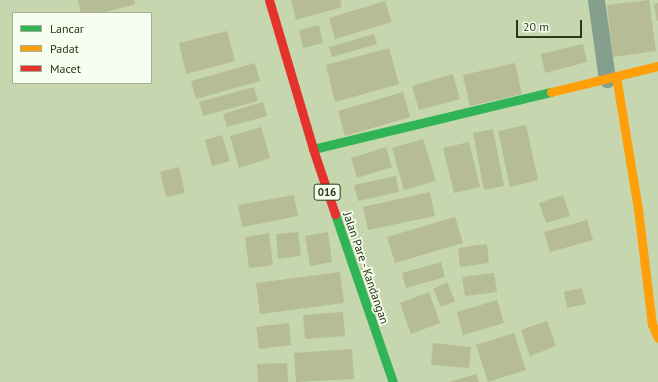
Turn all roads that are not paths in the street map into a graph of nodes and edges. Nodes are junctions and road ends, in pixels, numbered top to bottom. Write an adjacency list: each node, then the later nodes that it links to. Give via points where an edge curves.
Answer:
1 (269, 0): 5 (street, Jalan Pare - Kandangan / 016)
2 (596, 0): 4 (street)
3 (658, 66): 4 (street)
4 (612, 78): 5 (street); 6 (street, via 638,209 652,324)
5 (313, 149): 7 (street, Jalan Pare - Kandangan / 016)
6 (658, 338)
7 (393, 382)

